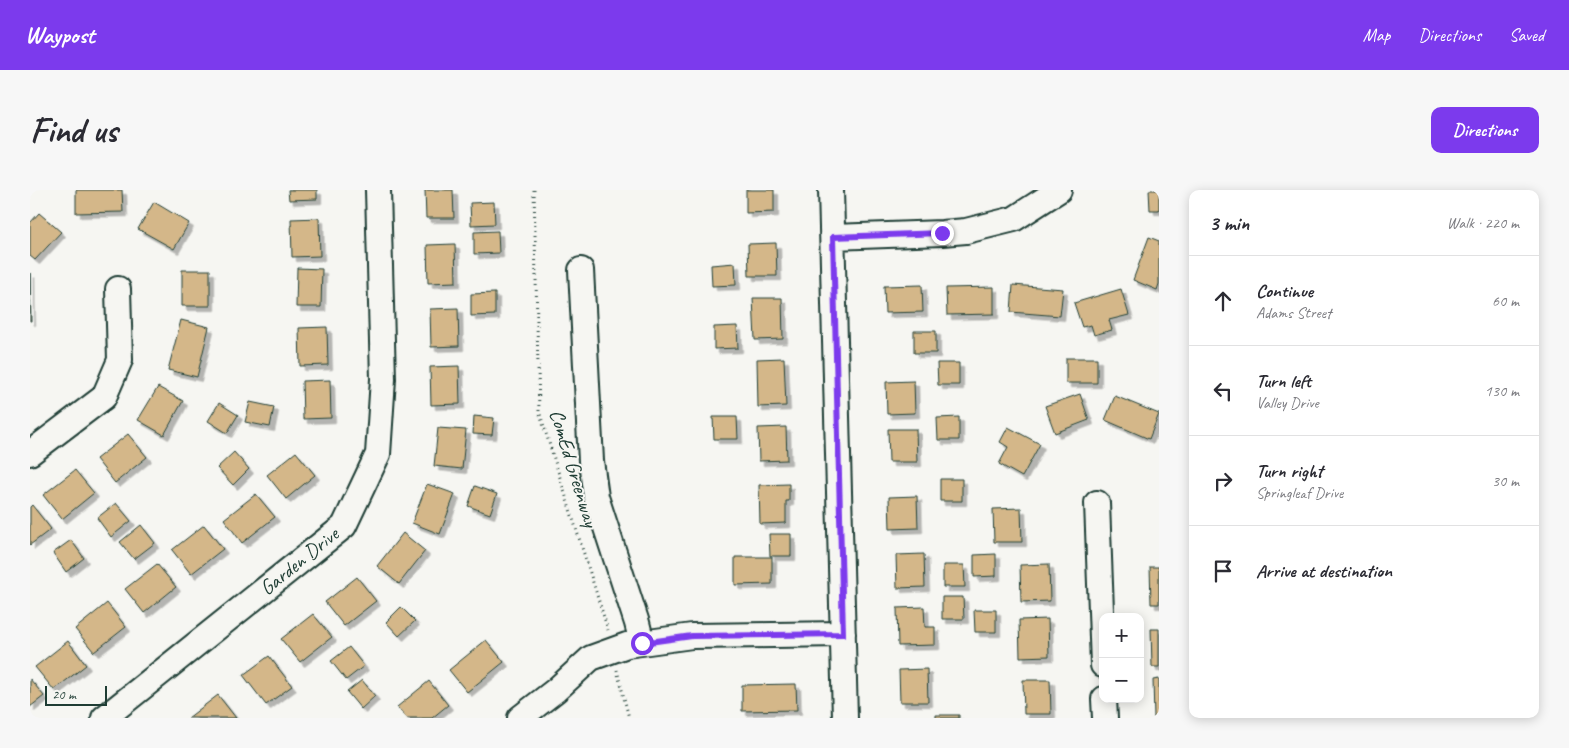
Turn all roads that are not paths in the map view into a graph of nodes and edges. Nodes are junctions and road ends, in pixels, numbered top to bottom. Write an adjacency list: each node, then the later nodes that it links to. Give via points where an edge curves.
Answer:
1 (378, 190): 13 (street, Garden Drive, via 383,379 378,454 344,526)
2 (832, 190): 4 (street)
3 (1058, 190): 4 (street, via 1014,219 966,231)
4 (833, 237): 9 (street)
5 (581, 270): 10 (street, via 591,460 596,497)
6 (118, 289): 7 (street, via 120,360 104,397)
7 (30, 453)
8 (1097, 503): 11 (street)
9 (843, 634): 10 (street, via 692,636); 15 (street)
10 (642, 643): 14 (street, via 591,658)
11 (1103, 658)
12 (1104, 703): 16 (street)
13 (104, 718)
14 (520, 718)
15 (845, 718)
16 (1105, 718)

